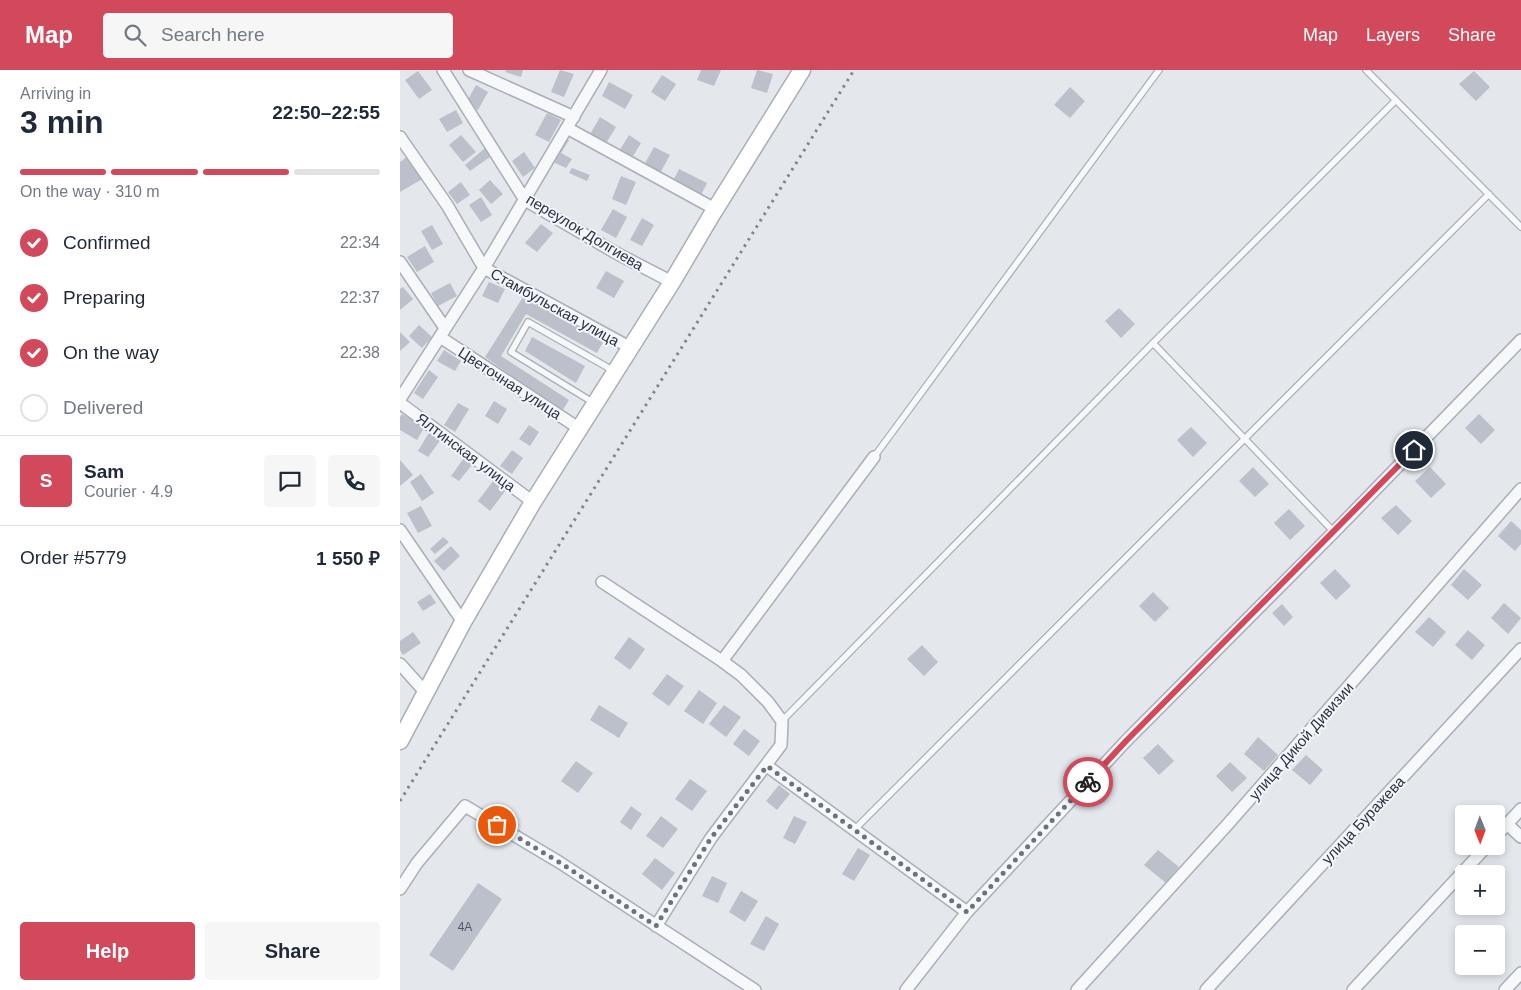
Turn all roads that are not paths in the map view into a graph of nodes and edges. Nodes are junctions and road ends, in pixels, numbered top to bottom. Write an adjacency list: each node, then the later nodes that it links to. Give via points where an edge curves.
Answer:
1 (443, 70): 12 (street, переулок Долгиева)
2 (469, 70): 8 (street)
3 (601, 70): 8 (street)
4 (802, 70): 13 (street)
5 (1159, 70): 28 (lane)
6 (1366, 70): 7 (lane)
7 (1395, 100): 11 (lane); 20 (lane)
8 (574, 117): 9 (street)
9 (567, 128): 12 (street); 13 (street)
10 (400, 138): 16 (street, Стамбульская улица, via 447,205)
11 (1489, 194): 14 (lane); 27 (lane)
12 (525, 200): 16 (street); 17 (street, переулок Долгиева)
13 (715, 209): 17 (street)
14 (1521, 226)
15 (400, 262): 18 (street, Цветочная улица)
16 (484, 268): 18 (street); 21 (street, Стамбульская улица)
17 (672, 282): 21 (street)
18 (443, 333): 23 (street); 26 (street, Цветочная улица)
19 (1521, 340): 32 (street)
20 (1153, 343): 27 (lane); 39 (lane)
21 (631, 348): 22 (street)
22 (616, 372): 25 (street); 25 (lane, via 528,322 511,352)
23 (400, 399)
24 (400, 403): 30 (street, Ялтинская улица)
25 (596, 404): 26 (street)
26 (580, 429): 30 (street)
27 (1244, 438): 32 (lane); 44 (lane)
28 (874, 457): 36 (street)
29 (1521, 489): 53 (street, улица Дикой Дивизии, via 1240,810)
30 (533, 502): 34 (street)
31 (400, 530): 34 (street)
32 (1334, 532): 48 (street, via 1126,741)
33 (602, 582): 36 (street)
34 (463, 622): 38 (street)
35 (1521, 649): 54 (street, улица Буражева)
36 (722, 661): 39 (street, via 768,702)
37 (400, 664): 38 (street)
38 (426, 693): 40 (street)
39 (782, 721): 41 (street, via 781,745)
40 (400, 741)
41 (767, 766): 44 (street); 49 (street, via 711,838)
42 (1521, 810): 43 (street)
43 (1507, 824): 45 (street)
44 (855, 830): 48 (street)
45 (1521, 837)
46 (1479, 855): 55 (street)
47 (400, 889): 49 (street, via 417,863 465,806 559,862)
48 (967, 912): 52 (street)
49 (656, 926): 51 (street)
50 (1521, 973): 56 (street)
51 (755, 990)
52 (906, 990)
53 (1077, 990)
54 (1206, 990)
55 (1353, 990)
56 (1505, 990)

